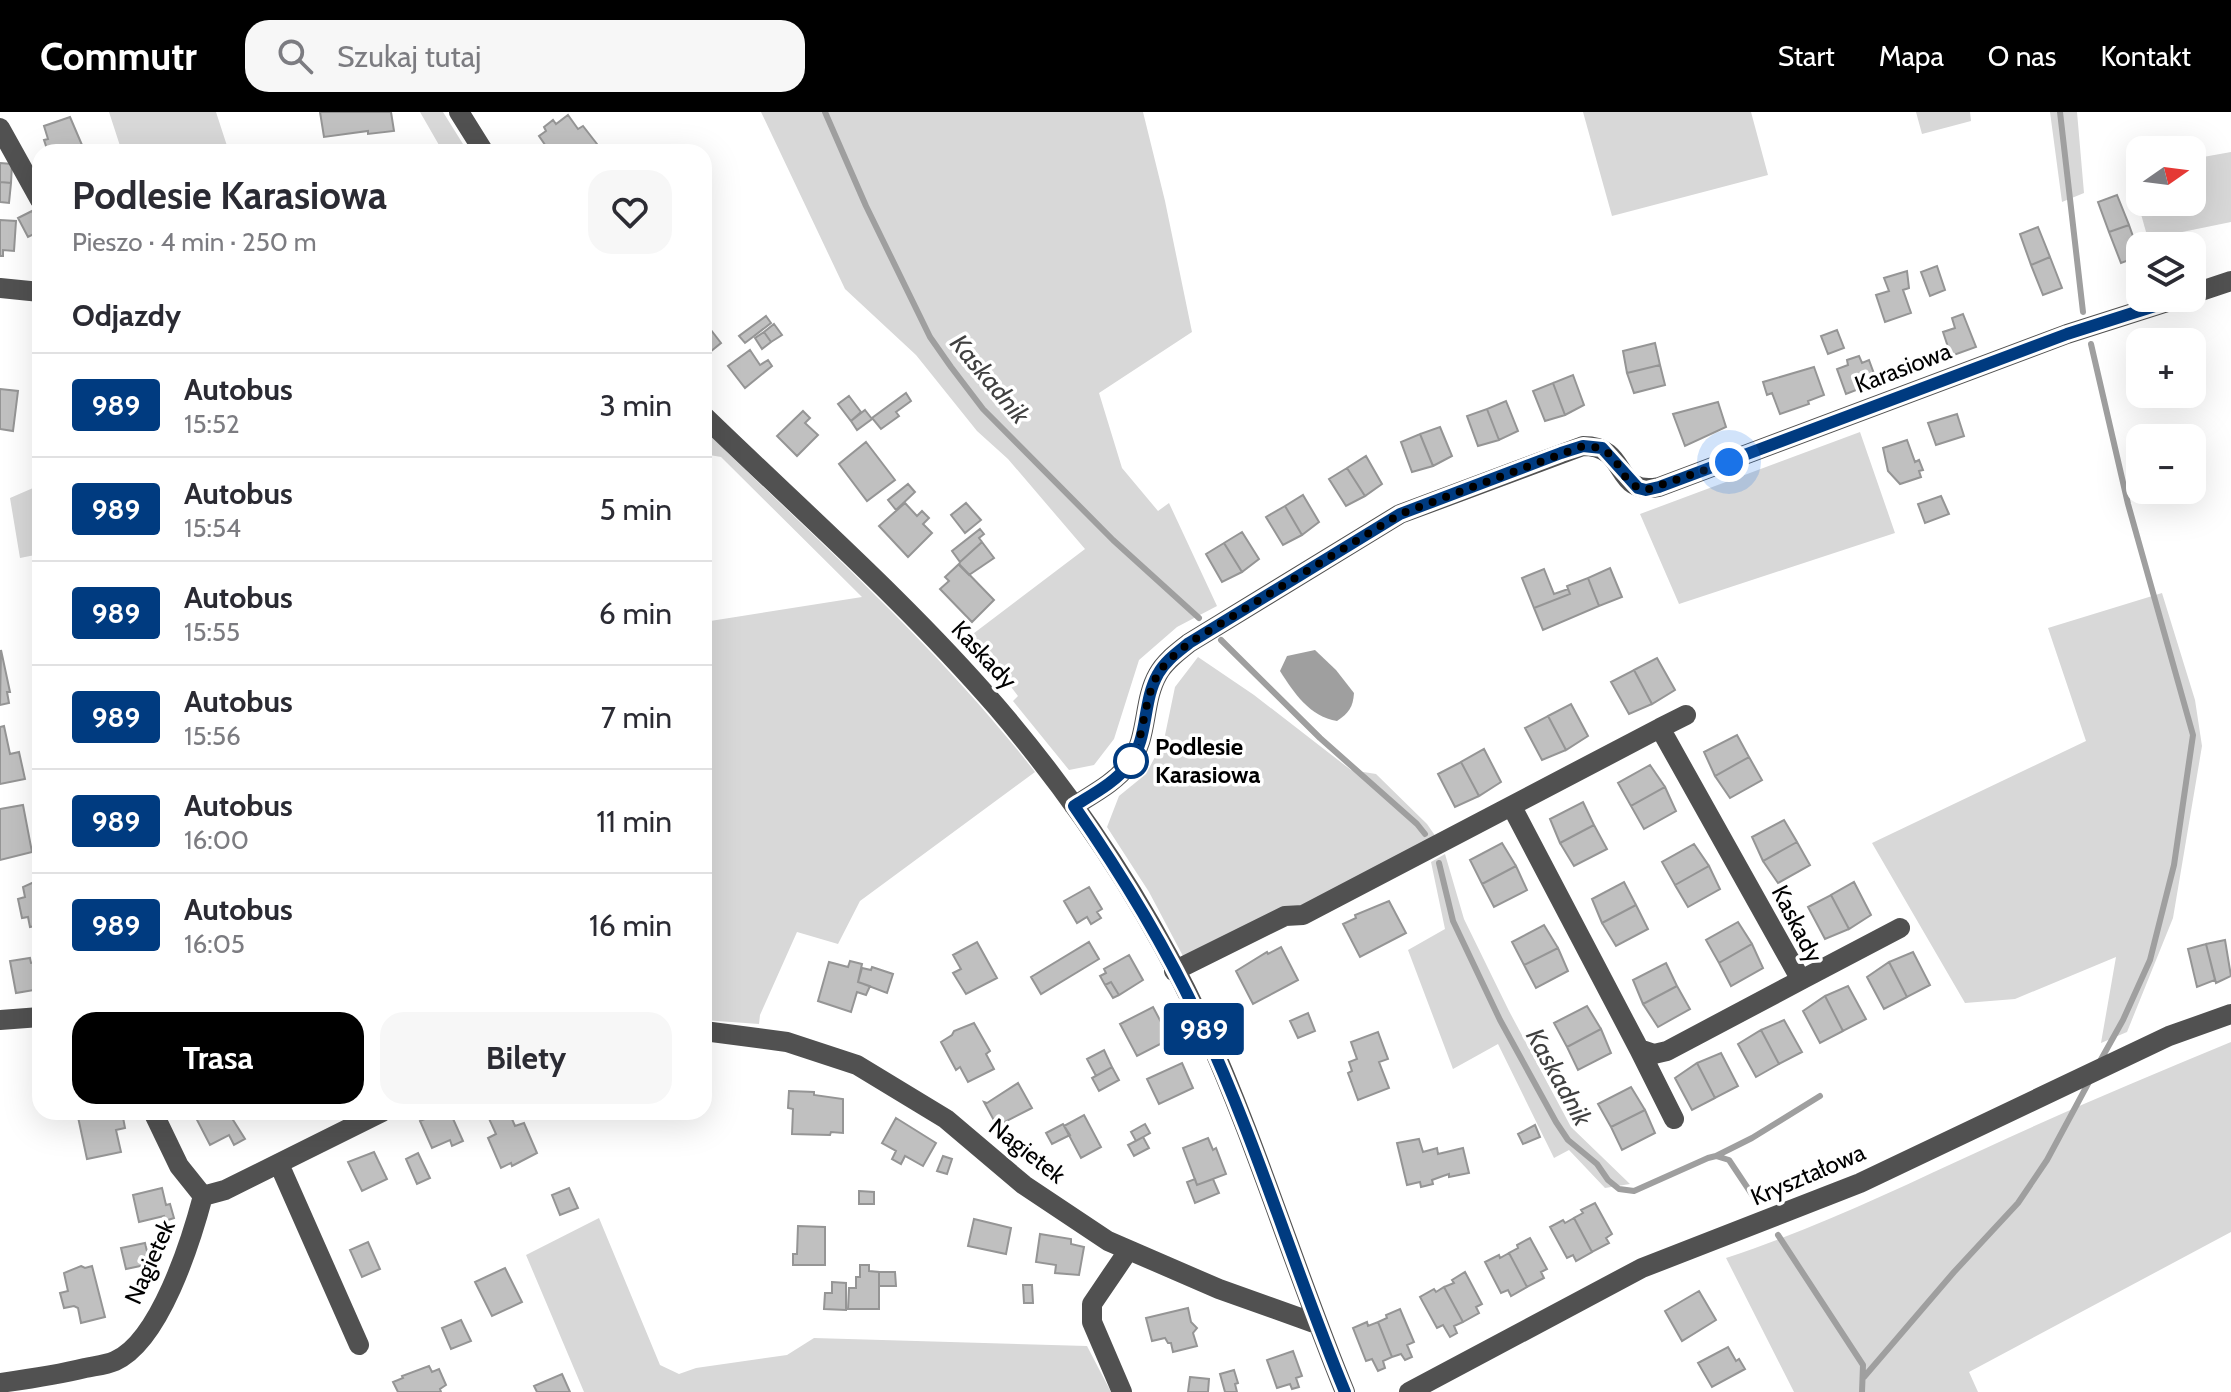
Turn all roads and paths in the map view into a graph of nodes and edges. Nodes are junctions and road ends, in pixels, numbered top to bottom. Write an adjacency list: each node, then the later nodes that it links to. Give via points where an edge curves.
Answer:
1 (459, 112): 3 (street)
2 (0, 128): 4 (street)
3 (479, 144)
4 (32, 186)
5 (2231, 281): 7 (street)
6 (0, 288): 8 (street)
7 (2206, 289)
8 (32, 291)
9 (2136, 312): 13 (street, Karasiowa, via 1673,483 1646,490 1631,483 1609,452 1583,446 1400,514 1177,653 1157,674 1130,763)
10 (712, 424): 13 (street, Kaskady, via 946,651)
11 (1686, 715): 12 (street)
12 (1660, 728): 14 (street); 17 (street, Kaskady)
13 (1074, 806): 16 (street, Kaskady)
14 (1512, 807): 16 (street, via 1303,915 1285,916); 22 (street)
15 (1900, 928): 17 (street)
16 (1174, 971): 29 (street, Kaskady, via 1230,1093)
17 (1801, 980): 22 (street, Kaskady, via 1667,1051)
18 (2231, 1014): 34 (street, Kryształowa, via 2169,1036 1860,1183 1642,1268)
19 (32, 1018): 20 (street)
20 (0, 1020)
21 (712, 1032): 28 (street, Nagietek, via 787,1042 857,1065 946,1119 1024,1185)
22 (1639, 1049): 23 (street)
23 (1674, 1119)
24 (157, 1120): 27 (street, via 179,1166)
25 (366, 1120): 26 (street)
26 (279, 1164): 27 (street); 30 (street)
27 (203, 1196): 31 (street, Nagietek, via 167,1299 142,1339 116,1361)
28 (1128, 1251): 29 (street, Nagietek); 32 (street, via 1092,1304 1092,1322)
29 (1317, 1324): 33 (street, Kaskady)
30 (359, 1345)
31 (0, 1383)
32 (1122, 1392)
33 (1345, 1392)
34 (1409, 1392)

